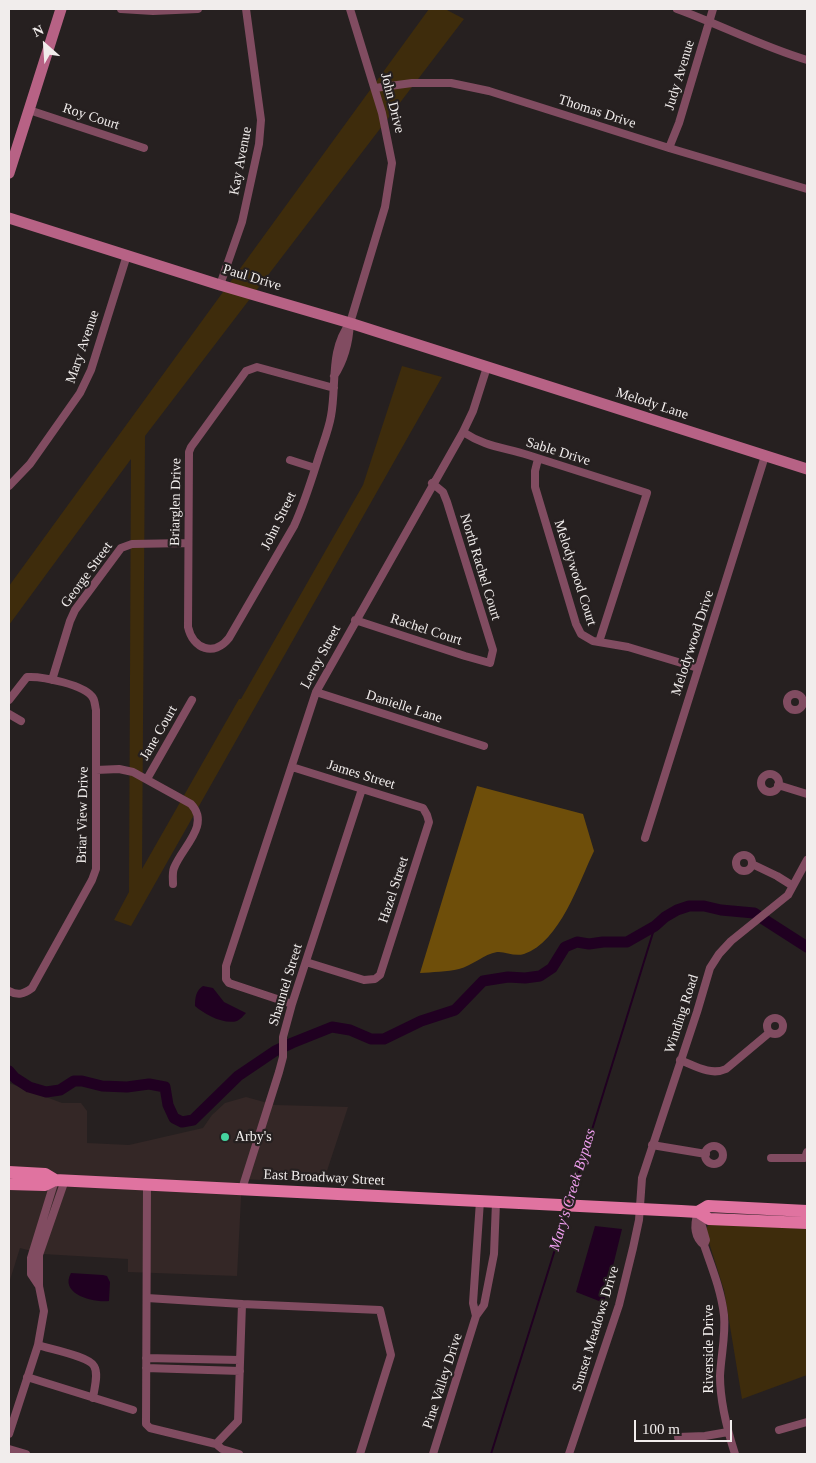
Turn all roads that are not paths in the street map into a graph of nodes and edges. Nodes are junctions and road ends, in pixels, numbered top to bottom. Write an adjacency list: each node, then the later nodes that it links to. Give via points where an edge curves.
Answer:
1 (61, 9): 11 (street)
2 (120, 9): 3 (street)
3 (198, 9)
4 (246, 9): 19 (street, Kay Avenue, via 262,120 242,222)
5 (350, 9): 10 (street, John Drive)
6 (677, 9): 8 (street)
7 (712, 9): 8 (street, Judy Avenue)
8 (709, 20): 9 (street); 13 (street, Judy Avenue)
9 (807, 60)
10 (375, 88): 13 (street, Thomas Drive, via 412,83 451,83 489,91); 16 (street, John Drive, via 392,163)
11 (29, 110): 12 (street, Roy Court); 14 (street)
12 (144, 148)
13 (669, 148): 15 (street, Thomas Drive)
14 (9, 173)
15 (807, 190)
16 (385, 207): 20 (street, John Street)
17 (9, 218): 18 (street, Paul Drive)
18 (127, 255): 19 (street, Paul Drive); 30 (street, Mary Avenue, via 91,370 80,393 30,464)
19 (220, 285): 20 (street, Paul Drive)
20 (350, 324): 21 (street, Paul Drive); 22 (street, John Street, via 342,334 333,368)
21 (487, 367): 23 (street, Leroy Street); 24 (street, Melody Lane)
22 (334, 388): 27 (street, John Street, via 331,417); 31 (street, Briarglen Drive, via 257,367 246,371 191,447)
23 (463, 432): 25 (street, Sable Drive, via 490,446); 29 (street, Leroy Street)
24 (765, 456): 28 (street, Melody Lane); 36 (street, Melodywood Drive)
25 (538, 458): 33 (street, Melodywood Court, via 535,487 576,624 584,637); 33 (street, Sable Drive, via 647,492)
26 (290, 460): 27 (street)
27 (315, 468): 34 (street, John Street, via 294,526 229,638 218,647)
28 (807, 469)
29 (432, 483): 32 (street, Leroy Street); 35 (street, North Rachel Court, via 443,492 448,502 493,650)
30 (9, 486)
31 (188, 543): 34 (street, Briarglen Drive, via 188,627 194,641); 37 (street, George Street, via 128,544 121,548 75,610)
32 (355, 620): 35 (street, Rachel Court); 38 (street, Leroy Street)
33 (599, 642): 36 (street, Melodywood Court)
34 (203, 647)
35 (490, 663)
36 (698, 668): 51 (street, Melodywood Drive)
37 (52, 680): 39 (street, Briar View Drive, via 27,677); 45 (street, Briar View Drive, via 86,690 94,699)
38 (316, 692): 43 (street, Danielle Lane); 44 (street, Leroy Street)
39 (9, 700)
40 (192, 700): 46 (street, Jane Court)
41 (9, 714): 42 (street)
42 (21, 721)
43 (484, 746)
44 (292, 767): 48 (street, James Street); 58 (street, Leroy Street, via 226,966 226,979 235,986)
45 (96, 770): 46 (street, via 126,770); 57 (street, Briar View Drive, via 94,874 32,988 25,994)
46 (147, 779): 54 (street, via 191,804 199,818 174,867)
47 (778, 785): 49 (street)
48 (362, 789): 50 (street, James Street); 56 (street, Shauntel Street)
49 (807, 794)
50 (423, 808): 56 (street, Hazel Street, via 429,822 382,970 375,979 364,980)
51 (645, 838)
52 (807, 860): 55 (street, Winding Road)
53 (752, 864): 55 (street)
54 (173, 884)
55 (793, 886): 60 (street, Winding Road, via 788,895 719,954 710,968)
56 (306, 962): 58 (street, Shauntel Street)
57 (9, 991)
58 (292, 1004): 69 (street, Shauntel Street, via 283,1037 283,1057)
59 (769, 1033): 60 (street, via 720,1072)
60 (680, 1060): 61 (street, Winding Road)
61 (652, 1145): 63 (street); 72 (street, Winding Road, via 642,1178)
62 (807, 1152): 64 (street, via 805,1158)
63 (706, 1154)
64 (771, 1158)
65 (9, 1172): 66 (main road, East Broadway Street, via 45,1174)
66 (60, 1180): 67 (main road, East Broadway Street, via 45,1185); 68 (main road, East Broadway Street); 79 (street, via 31,1258 31,1274 39,1286 44,1311)
67 (9, 1184)
68 (147, 1184): 69 (main road, East Broadway Street); 76 (street)
69 (242, 1189): 70 (main road, East Broadway Street)
70 (480, 1201): 71 (main road, East Broadway Street); 78 (street, Pine Valley Drive)
71 (496, 1202): 72 (main road, East Broadway Street); 78 (street, Pine Valley Drive, via 494,1254 484,1305)
72 (640, 1209): 74 (main road, East Broadway Street); 98 (street, Sunset Meadows Drive, via 619,1305)
73 (807, 1211): 74 (main road, via 708,1206)
74 (698, 1212): 75 (main road, via 709,1219); 89 (street, Riverside Drive, via 694,1224 698,1241 704,1245 716,1279 724,1316 721,1393)
75 (807, 1223)
76 (147, 1298): 77 (street); 80 (street)
77 (242, 1304): 81 (street); 96 (street, via 380,1310 391,1355)
78 (476, 1316): 97 (street, Pine Valley Drive)
79 (38, 1345): 84 (street); 85 (street, via 94,1364)
80 (146, 1358): 81 (street); 82 (street)
81 (240, 1360): 83 (street)
82 (146, 1368): 83 (street); 92 (street, via 146,1424 150,1428)
83 (240, 1370): 92 (street, via 238,1421)
84 (27, 1377): 85 (street); 90 (street)
85 (93, 1398): 86 (street)
86 (133, 1410)
87 (807, 1422): 88 (street)
88 (780, 1430)
89 (728, 1432): 91 (street); 99 (street, Riverside Drive)
90 (9, 1434)
91 (678, 1437)
92 (216, 1444): 95 (street)
93 (9, 1449): 94 (street)
94 (26, 1454)
95 (239, 1454)
96 (360, 1454)
97 (433, 1454)
98 (569, 1454)
99 (735, 1454)

